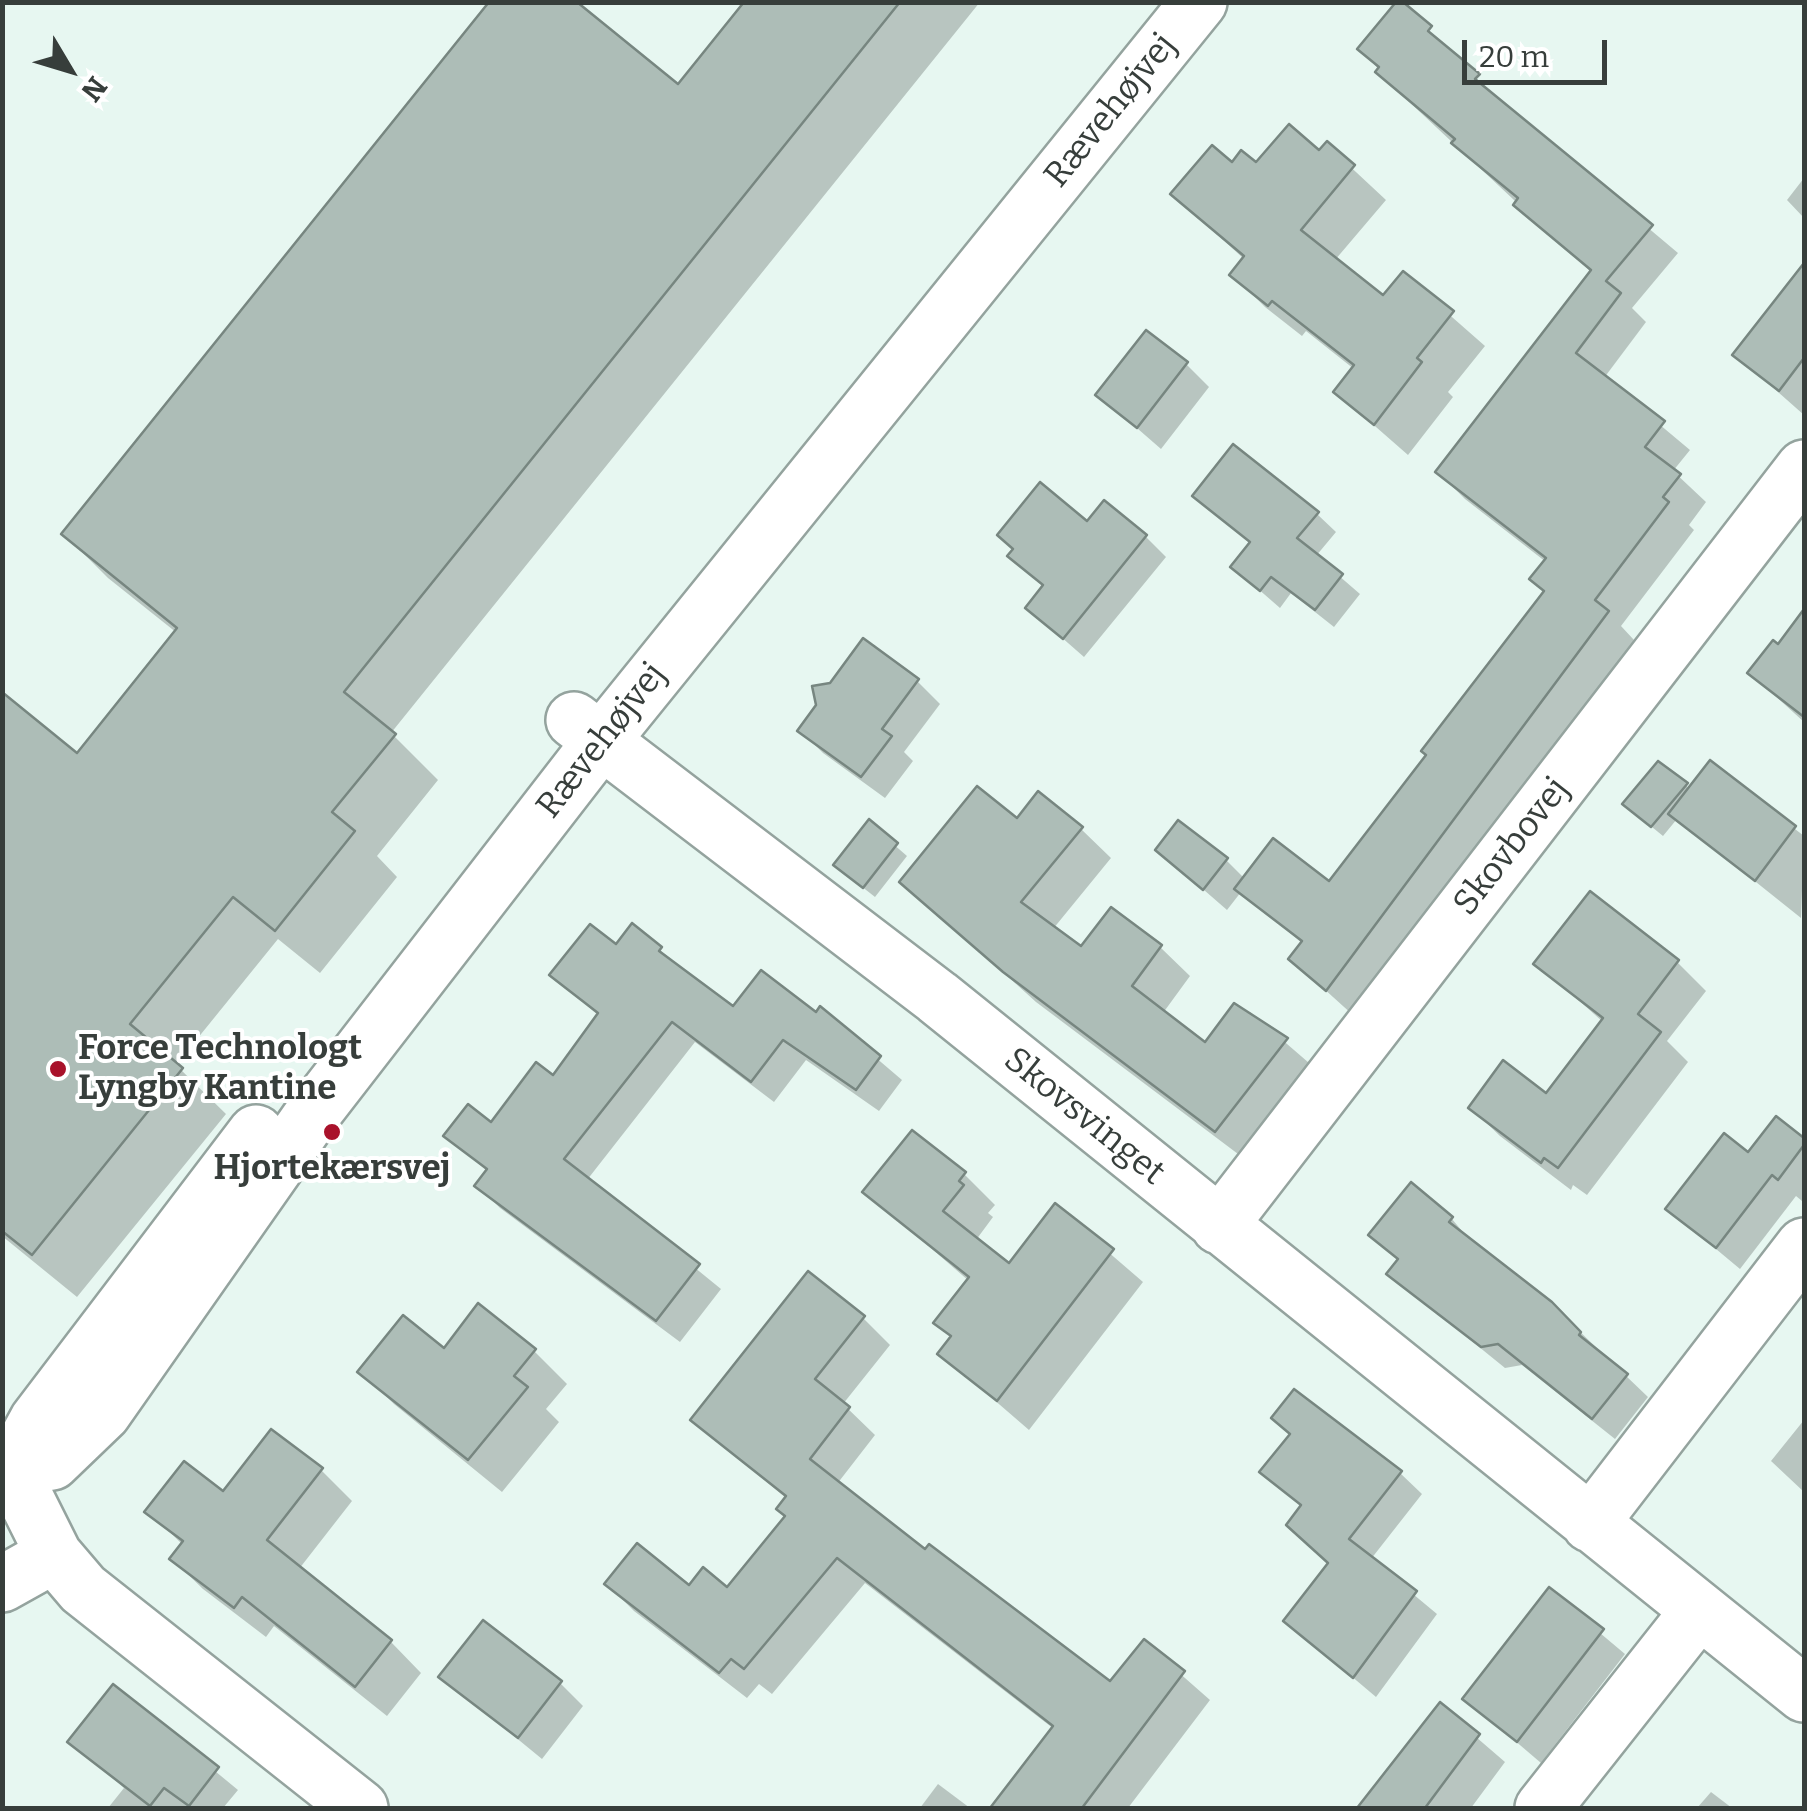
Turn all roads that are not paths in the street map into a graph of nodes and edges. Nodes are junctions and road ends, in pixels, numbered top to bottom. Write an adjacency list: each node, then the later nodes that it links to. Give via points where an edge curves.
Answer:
1 (1150, 2): 4 (street, Rævehøjvej)
2 (1199, 2): 4 (street, Rævehøjvej)
3 (1804, 468): 5 (street, Skovbovej)
4 (587, 729): 5 (street, Skovsvinget, via 937,996); 7 (street, Rævehøjvej, via 38,1420)
5 (1218, 1226): 8 (street, Skovsvinget)
6 (1804, 1246): 8 (street)
7 (6, 1470): 9 (street)
8 (1590, 1524): 11 (street, Skovsvinget)
9 (54, 1555): 10 (street); 13 (street, via 83,1589)
10 (2, 1584)
11 (1698, 1612): 12 (street, Skovsvinget); 14 (street)
12 (1804, 1694)
13 (360, 1808)
14 (1543, 1808)

